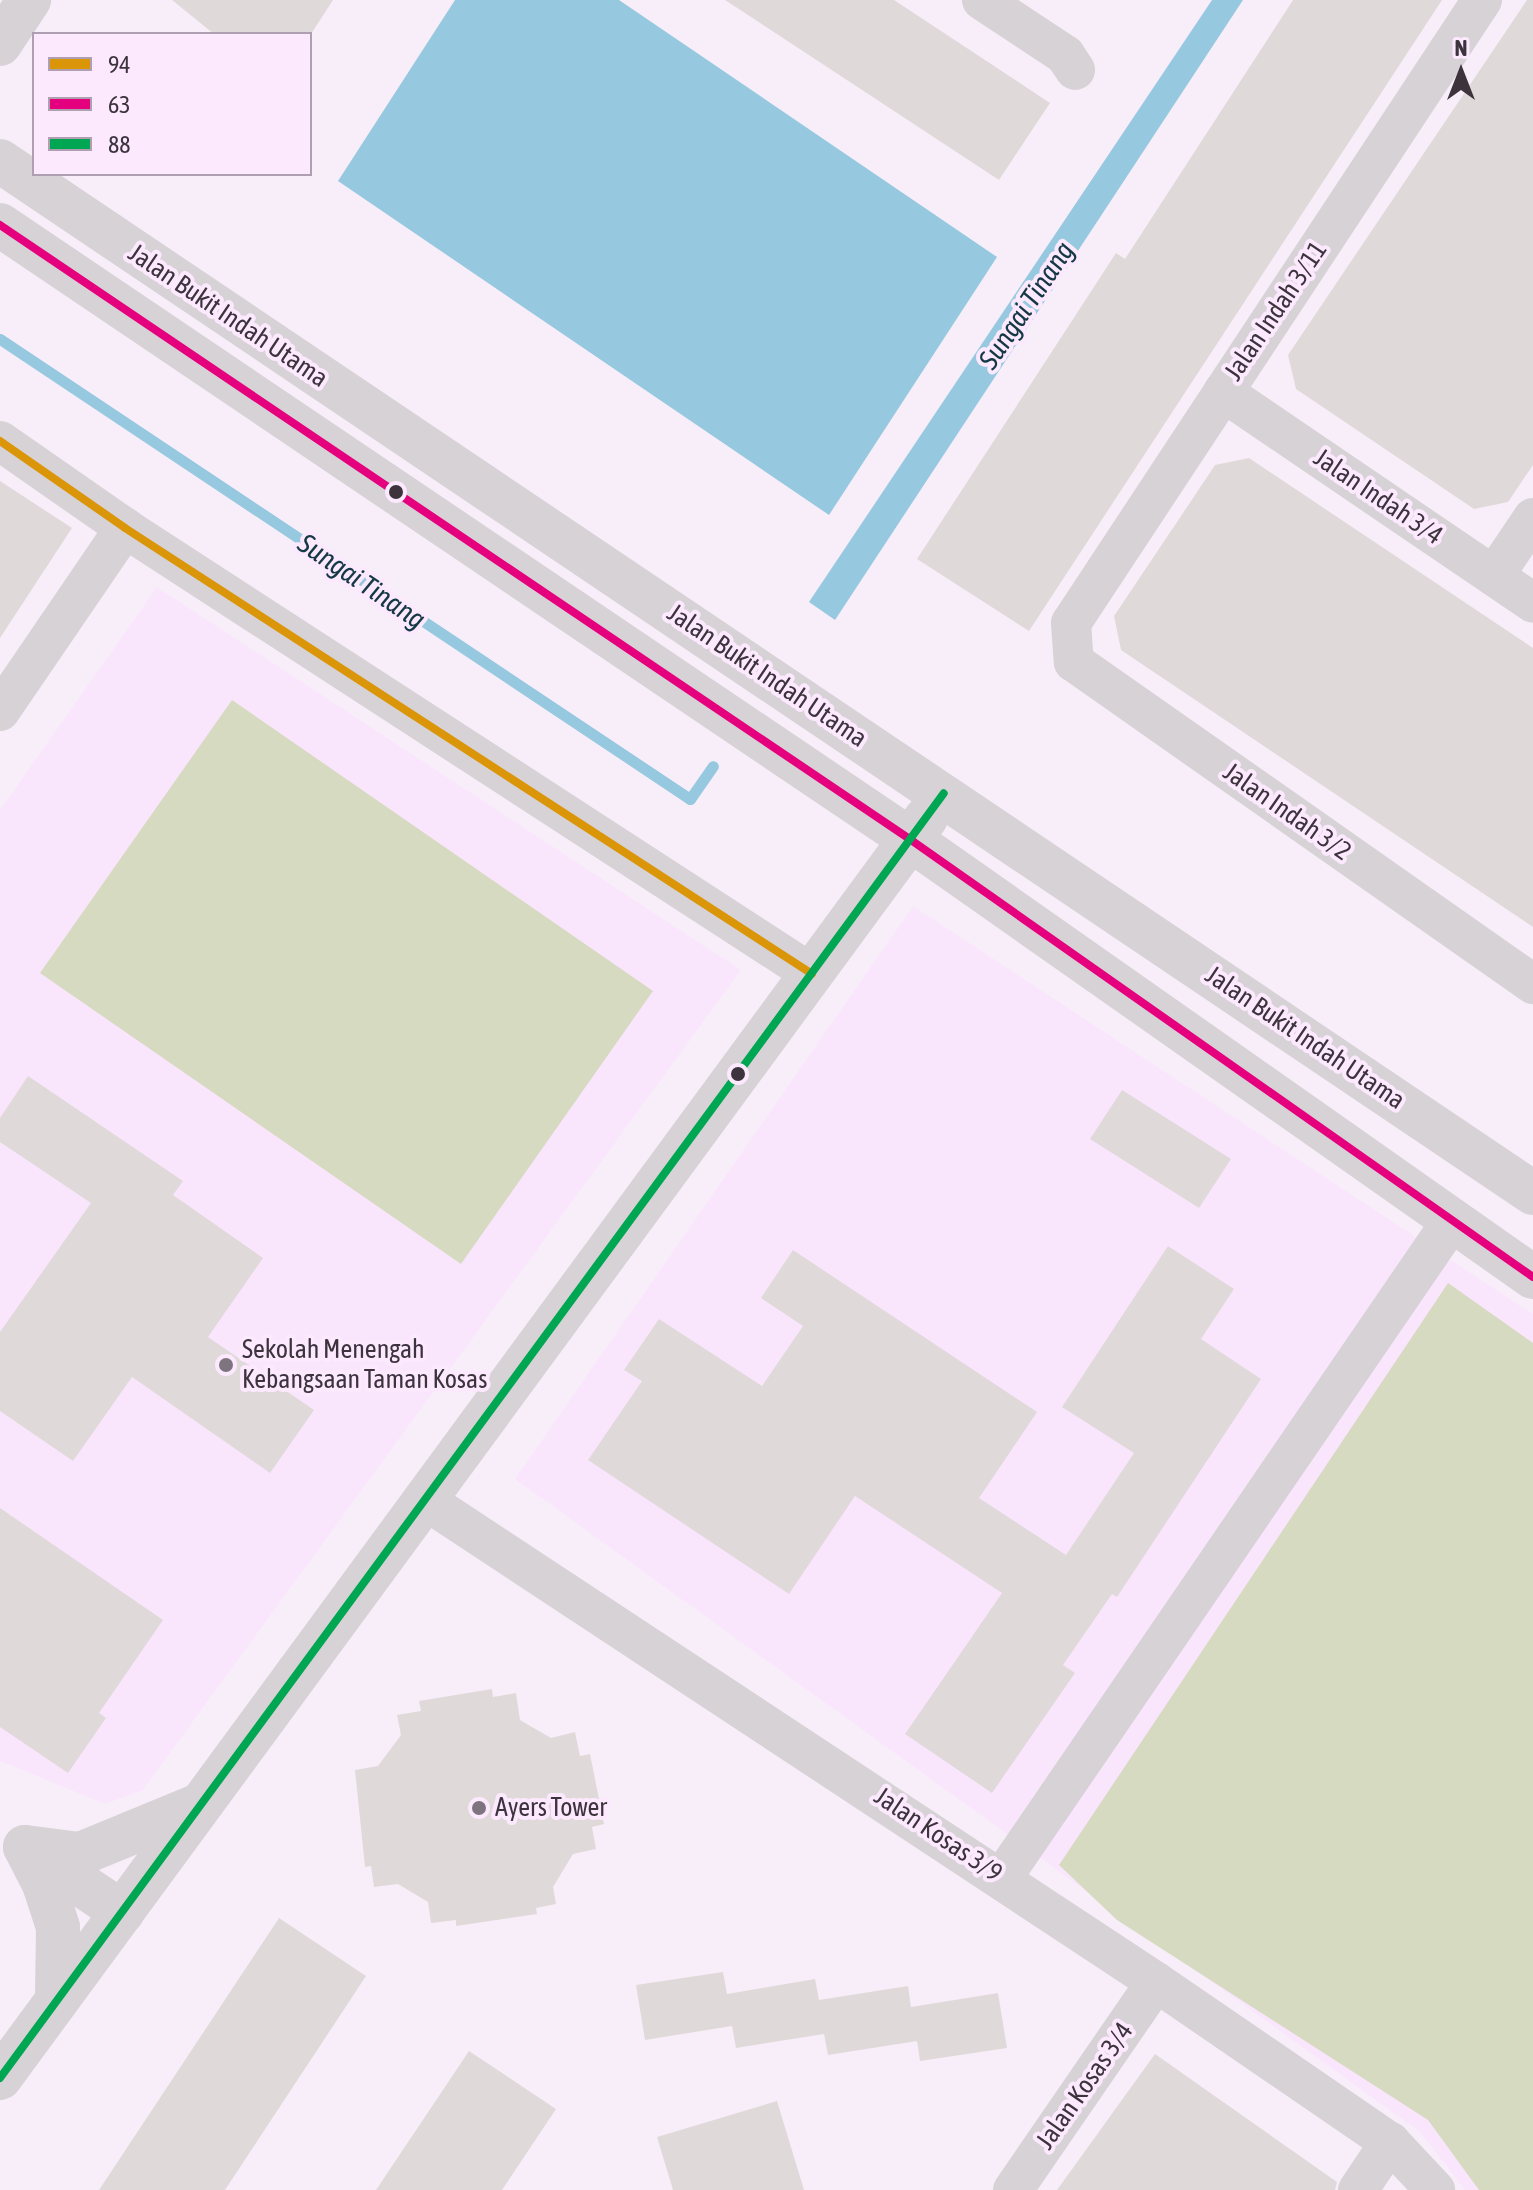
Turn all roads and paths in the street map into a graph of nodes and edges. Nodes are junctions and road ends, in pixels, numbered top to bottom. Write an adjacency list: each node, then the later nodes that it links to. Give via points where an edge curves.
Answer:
1 (29, 0): 6 (street)
2 (40, 0): 5 (street)
3 (1482, 0): 12 (street, Jalan Indah 3/11)
4 (992, 3): 7 (street, via 1065,55)
5 (41, 32)
6 (0, 44)
7 (1075, 70)
8 (0, 161): 11 (street, Jalan Bukit Indah Utama)
9 (75, 176): 11 (street)
10 (0, 225): 21 (street, Jalan Bukit Indah Utama)
11 (114, 241): 20 (street, Jalan Bukit Indah Utama)
12 (1223, 392): 16 (street, Jalan Indah 3/4); 18 (street, Jalan Indah 3/11)
13 (0, 441): 15 (street)
14 (1533, 518): 16 (street)
15 (125, 528): 19 (street); 22 (street)
16 (1494, 576): 17 (street, Jalan Indah 3/4)
17 (1533, 603)
18 (1071, 623): 23 (street, Jalan Indah 3/2, via 1074,662)
19 (0, 711)
20 (944, 793): 21 (street); 24 (street, Jalan Bukit Indah Utama)
21 (911, 840): 22 (street); 25 (street, Jalan Bukit Indah Utama)
22 (812, 974): 27 (street)
23 (1533, 984)
24 (1533, 1193)
25 (1451, 1222): 26 (street, Jalan Bukit Indah Utama); 30 (street)
26 (1533, 1277)
27 (425, 1500): 28 (street); 30 (street, Jalan Kosas 3/9)
28 (201, 1804): 29 (street, via 80,1854); 31 (street)
29 (13, 1842): 31 (street); 33 (street, via 58,1927)
30 (1002, 1878): 32 (street, Jalan Kosas 3/9)
31 (122, 1912): 33 (street)
32 (1156, 1982): 35 (street, Jalan Kosas 3/9); 36 (street, Jalan Kosas 3/4)
33 (57, 2000): 34 (street)
34 (0, 2078)
35 (1390, 2142): 37 (street); 38 (street, Jalan Kosas 3/9)
36 (1013, 2190)
37 (1358, 2190)
38 (1435, 2190)

